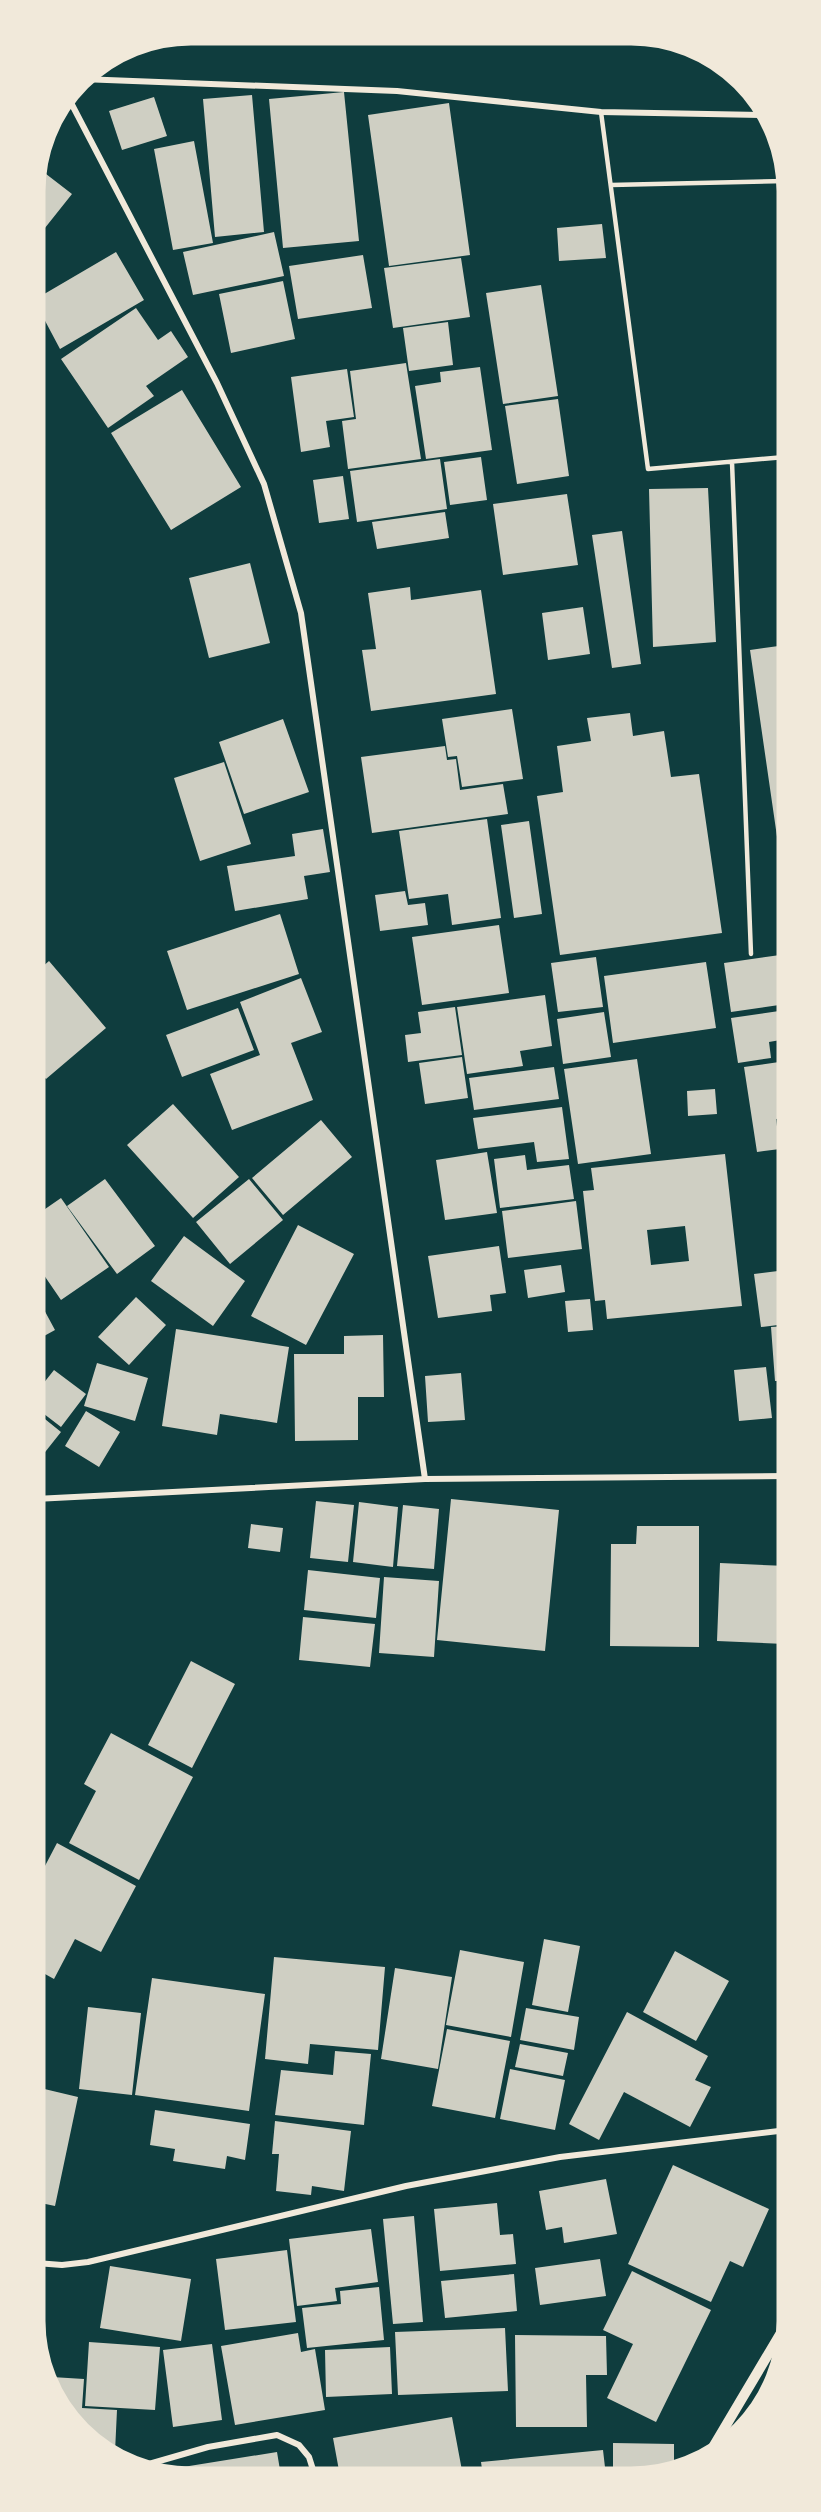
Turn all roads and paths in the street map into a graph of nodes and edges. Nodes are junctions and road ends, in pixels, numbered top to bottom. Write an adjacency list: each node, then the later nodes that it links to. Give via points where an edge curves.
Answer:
1 (95, 80): 3 (street, via 397,91)
2 (72, 104): 11 (street, via 211,372 264,484 301,613)
3 (601, 112): 4 (street); 6 (lane)
4 (757, 115)
5 (777, 181): 6 (lane)
6 (611, 184): 8 (lane, via 648,469)
7 (778, 458): 8 (lane)
8 (732, 462): 9 (lane)
9 (751, 954)
10 (777, 1476): 11 (street)
11 (425, 1479): 12 (street)
12 (44, 1499)
13 (777, 2131): 14 (street, via 560,2157 406,2186 88,2262)
14 (44, 2264)
15 (776, 2341): 16 (street)
16 (717, 2440)
17 (152, 2463): 18 (street, via 208,2447 277,2434 299,2445)
18 (313, 2469)

